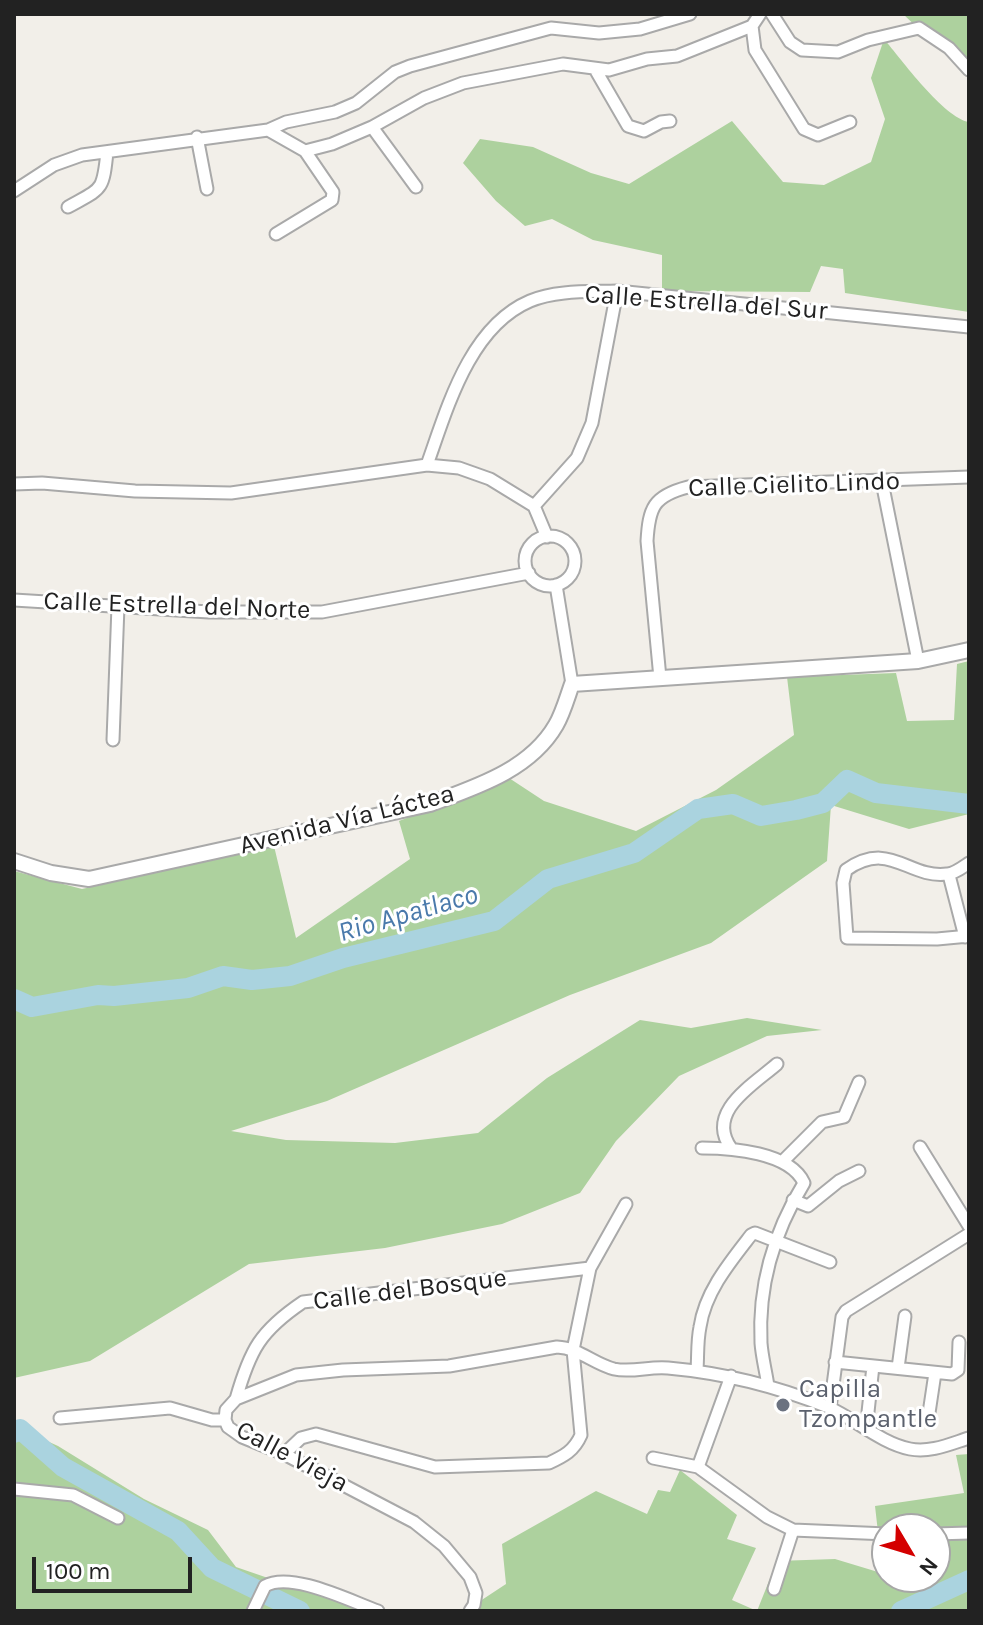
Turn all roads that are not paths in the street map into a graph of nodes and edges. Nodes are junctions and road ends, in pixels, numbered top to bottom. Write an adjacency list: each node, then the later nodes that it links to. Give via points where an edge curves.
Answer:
1 (556, 14): 6 (street)
2 (690, 14): 6 (street, via 640,29 599,33)
3 (760, 14): 5 (street)
4 (772, 14): 8 (street, via 790,42 802,50 838,52 919,28)
5 (752, 26): 7 (street, via 677,56); 10 (street, via 755,50 804,129 818,135)
6 (551, 28): 12 (street, via 410,66 356,103)
7 (595, 69): 9 (street, via 628,126 644,131); 11 (street, via 563,64 484,77 424,98)
8 (969, 70)
9 (670, 121)
10 (850, 122)
11 (372, 127): 14 (street); 16 (street)
12 (268, 130): 13 (street); 14 (street)
13 (197, 137): 15 (street); 17 (street)
14 (305, 151): 20 (street, via 333,192 332,200)
15 (107, 152): 18 (street, via 54,165); 19 (street, via 104,183)
16 (416, 187)
17 (207, 189)
18 (14, 191)
19 (68, 207)
20 (276, 234)
21 (617, 291): 22 (street, Calle Estrella del Sur); 23 (street, Calle Estrella del Sur, via 530,301 502,320 476,346); 27 (street, via 592,423 577,458)
22 (969, 327)
23 (427, 465): 26 (street, via 231,493); 27 (street, via 459,468 490,479)
24 (969, 477): 25 (street, Calle Cielito Lindo)
25 (882, 482): 34 (street); 35 (street, Calle Cielito Lindo, via 688,487 667,492 649,519 647,541)
26 (14, 484)
27 (534, 506): 28 (street)
28 (547, 537): 29 (street, via 528,550); 30 (street, via 563,540 573,552 574,569)
29 (529, 573): 30 (street, via 540,584); 32 (street, Calle Estrella del Norte, via 322,612)
30 (556, 585): 36 (street)
31 (14, 600): 32 (street, Calle Estrella del Norte)
32 (118, 606): 37 (street)
33 (969, 650): 34 (street)
34 (918, 661): 35 (street)
35 (660, 678): 36 (street)
36 (572, 684): 38 (street, Avenida Vía Láctea, via 555,726 514,768 430,804 102,878 75,878)
37 (113, 740)
38 (14, 861)
39 (969, 863): 40 (street)
40 (949, 875): 41 (street); 41 (street, via 886,857 859,861 846,870 843,883 847,938)
41 (967, 937)
42 (777, 1064): 46 (street, via 730,1105 722,1122)
43 (859, 1082): 47 (street, via 844,1117 822,1122)
44 (920, 1147): 51 (street)
45 (702, 1148): 46 (street)
46 (731, 1148): 47 (street)
47 (783, 1161): 49 (street, via 804,1183)
48 (859, 1171): 49 (street, via 808,1206)
49 (793, 1200): 53 (street)
50 (626, 1204): 55 (street)
51 (969, 1226)
52 (969, 1234): 59 (street, via 846,1311)
53 (776, 1241): 54 (street); 62 (street, via 753,1234 726,1267 699,1329); 65 (street, via 764,1280 761,1343)
54 (830, 1262)
55 (590, 1268): 58 (street); 66 (street, Calle del Bosque, via 303,1302 260,1339)
56 (905, 1316): 61 (street)
57 (959, 1342): 63 (street, via 956,1373)
58 (573, 1350): 62 (street, via 615,1369); 66 (street, Calle Vieja, via 552,1348 449,1366 296,1375); 73 (street, via 581,1435 575,1448 549,1463 435,1467 316,1434 301,1438)
59 (835, 1362): 60 (street); 67 (street)
60 (873, 1366): 61 (street); 68 (street)
61 (898, 1368): 63 (street)
62 (697, 1370): 64 (street)
63 (935, 1373): 69 (street)
64 (731, 1376): 65 (street); 75 (street)
65 (768, 1386): 67 (street)
66 (236, 1399): 71 (street, Calle Vieja)
67 (830, 1408): 72 (street, via 906,1448 929,1450)
68 (868, 1412)
69 (929, 1413)
70 (60, 1418): 71 (street, via 170,1408)
71 (225, 1420): 73 (street, Calle Vieja, via 242,1437)
72 (969, 1438)
73 (284, 1454): 83 (street, Calle Vieja, via 408,1518 444,1546 472,1582 476,1600)
74 (653, 1458): 75 (street)
75 (698, 1467): 78 (street)
76 (14, 1489): 77 (street, via 73,1495)
77 (118, 1518)
78 (793, 1530): 79 (street); 80 (street)
79 (871, 1533)
80 (774, 1589)
81 (254, 1607): 82 (street, via 265,1586 281,1580)
82 (378, 1611)
83 (470, 1611)

